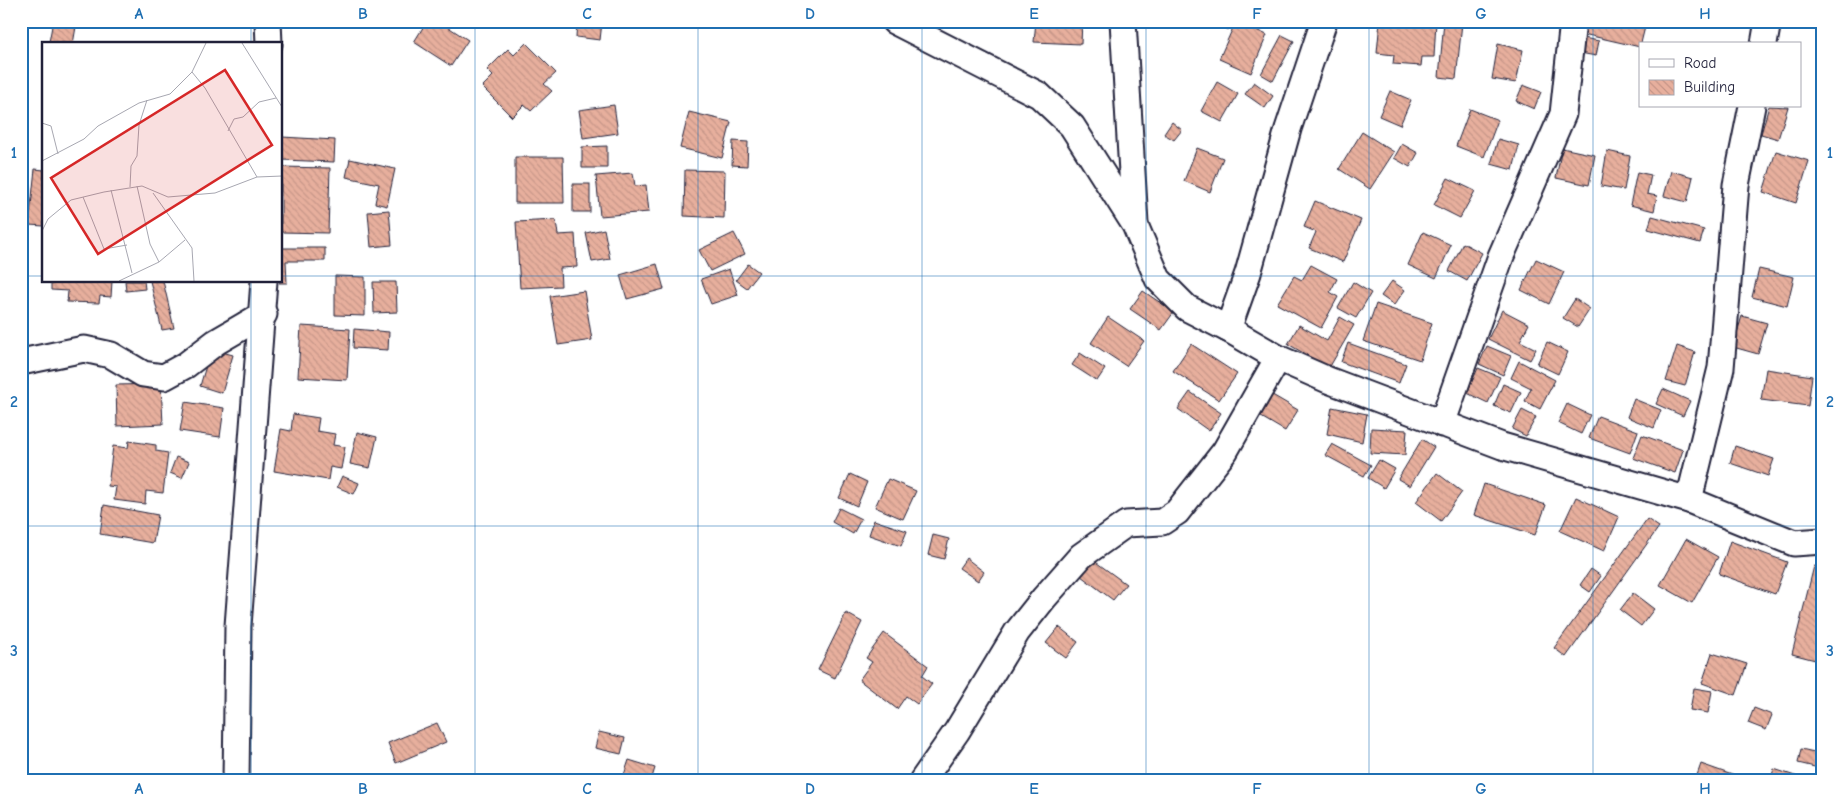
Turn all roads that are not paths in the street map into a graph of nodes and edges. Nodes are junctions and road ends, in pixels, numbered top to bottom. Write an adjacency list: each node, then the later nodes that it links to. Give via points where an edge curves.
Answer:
1 (268, 21): 7 (street)
2 (894, 21): 10 (street, via 1039,95 1072,126)
3 (1123, 21): 10 (street)
4 (1324, 21): 13 (street)
5 (1573, 21): 16 (street, via 1563,114 1501,256)
6 (1768, 21): 8 (street)
7 (269, 42)
8 (1764, 42)
9 (1752, 108): 17 (street, via 1736,185 1721,368)
10 (1135, 225): 13 (street, via 1158,279 1186,308)
11 (264, 282): 12 (street)
12 (264, 314): 15 (street, via 164,377 143,374 111,355 84,349); 19 (street, via 238,626)
13 (1228, 329): 14 (street)
14 (1278, 358): 16 (street); 20 (street, via 1225,452 1177,512 1162,522 1126,524 1081,556 1044,598 1017,632 957,731)
15 (21, 362)
16 (1442, 424): 17 (street, via 1502,446)
17 (1689, 500): 18 (street, via 1794,543)
18 (1823, 541)
19 (236, 781)
20 (922, 781)

